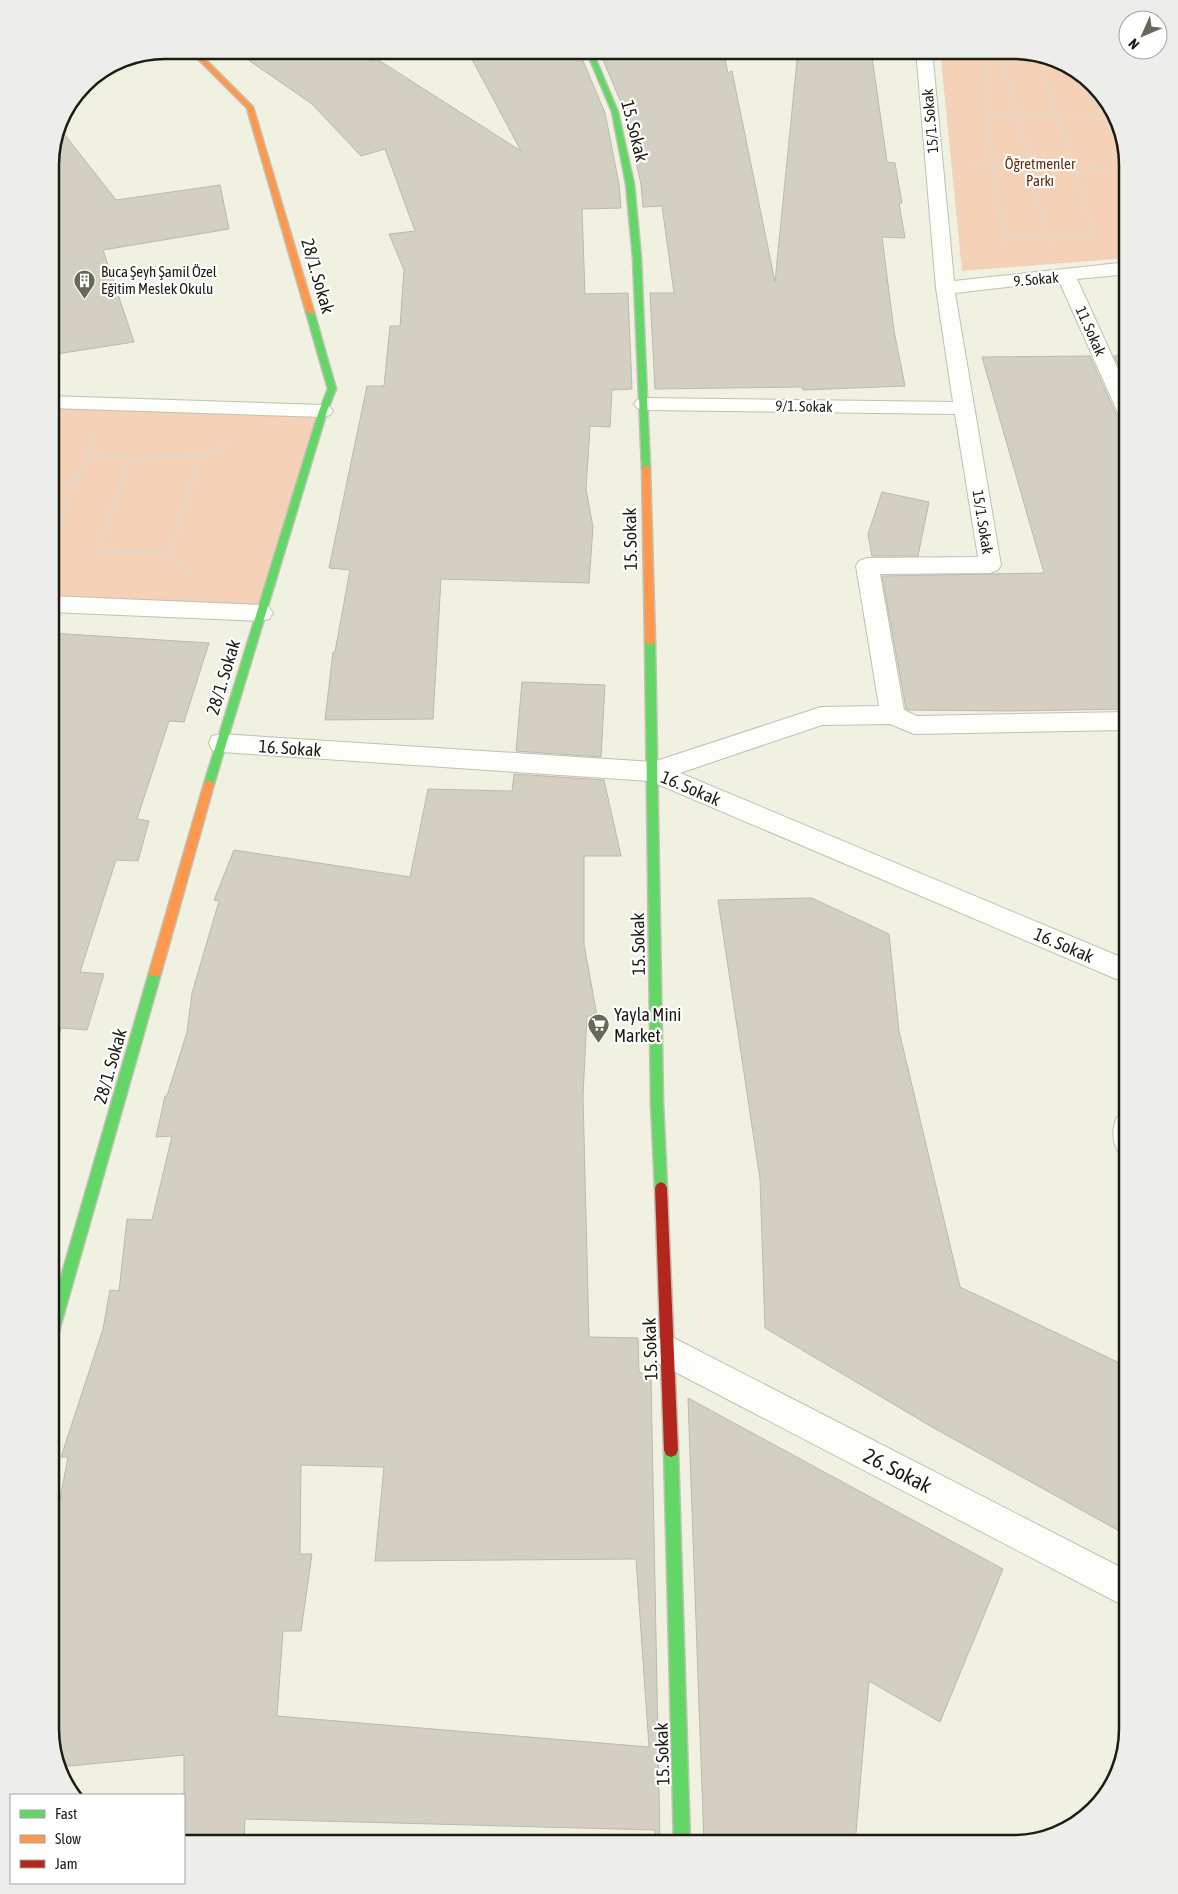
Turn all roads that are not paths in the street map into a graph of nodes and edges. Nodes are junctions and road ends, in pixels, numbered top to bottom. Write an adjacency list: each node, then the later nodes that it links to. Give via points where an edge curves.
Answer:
1 (201, 59): 11 (street, 28/1. Sokak, via 250,107 332,389)
2 (593, 59): 9 (street, 15. Sokak, via 615,112 630,184)
3 (925, 59): 6 (street, 15/1. Sokak)
4 (1119, 269): 5 (street, 9. Sokak)
5 (1066, 276): 6 (street, 9. Sokak); 7 (street, 11. Sokak)
6 (945, 288): 10 (street, 15/1. Sokak)
7 (1119, 393)
8 (59, 402): 11 (street)
9 (644, 404): 10 (street, 9/1. Sokak); 17 (street, 15. Sokak)
10 (964, 408): 14 (street, 15/1. Sokak, via 990,565 867,566)
11 (323, 411): 13 (street, 28/1. Sokak)
12 (59, 604): 13 (street)
13 (261, 613): 16 (street, 28/1. Sokak)
14 (893, 715): 15 (street, via 914,725); 17 (street, via 821,716)
15 (1119, 721)
16 (221, 743): 17 (street, 16. Sokak); 19 (street, 28/1. Sokak)
17 (653, 772): 18 (street, 16. Sokak); 20 (street, 15. Sokak, via 657,1104)
18 (1119, 968)
19 (59, 1307)
20 (668, 1351): 21 (street, 26. Sokak); 22 (street, 15. Sokak)
21 (1119, 1585)
22 (682, 1835)

